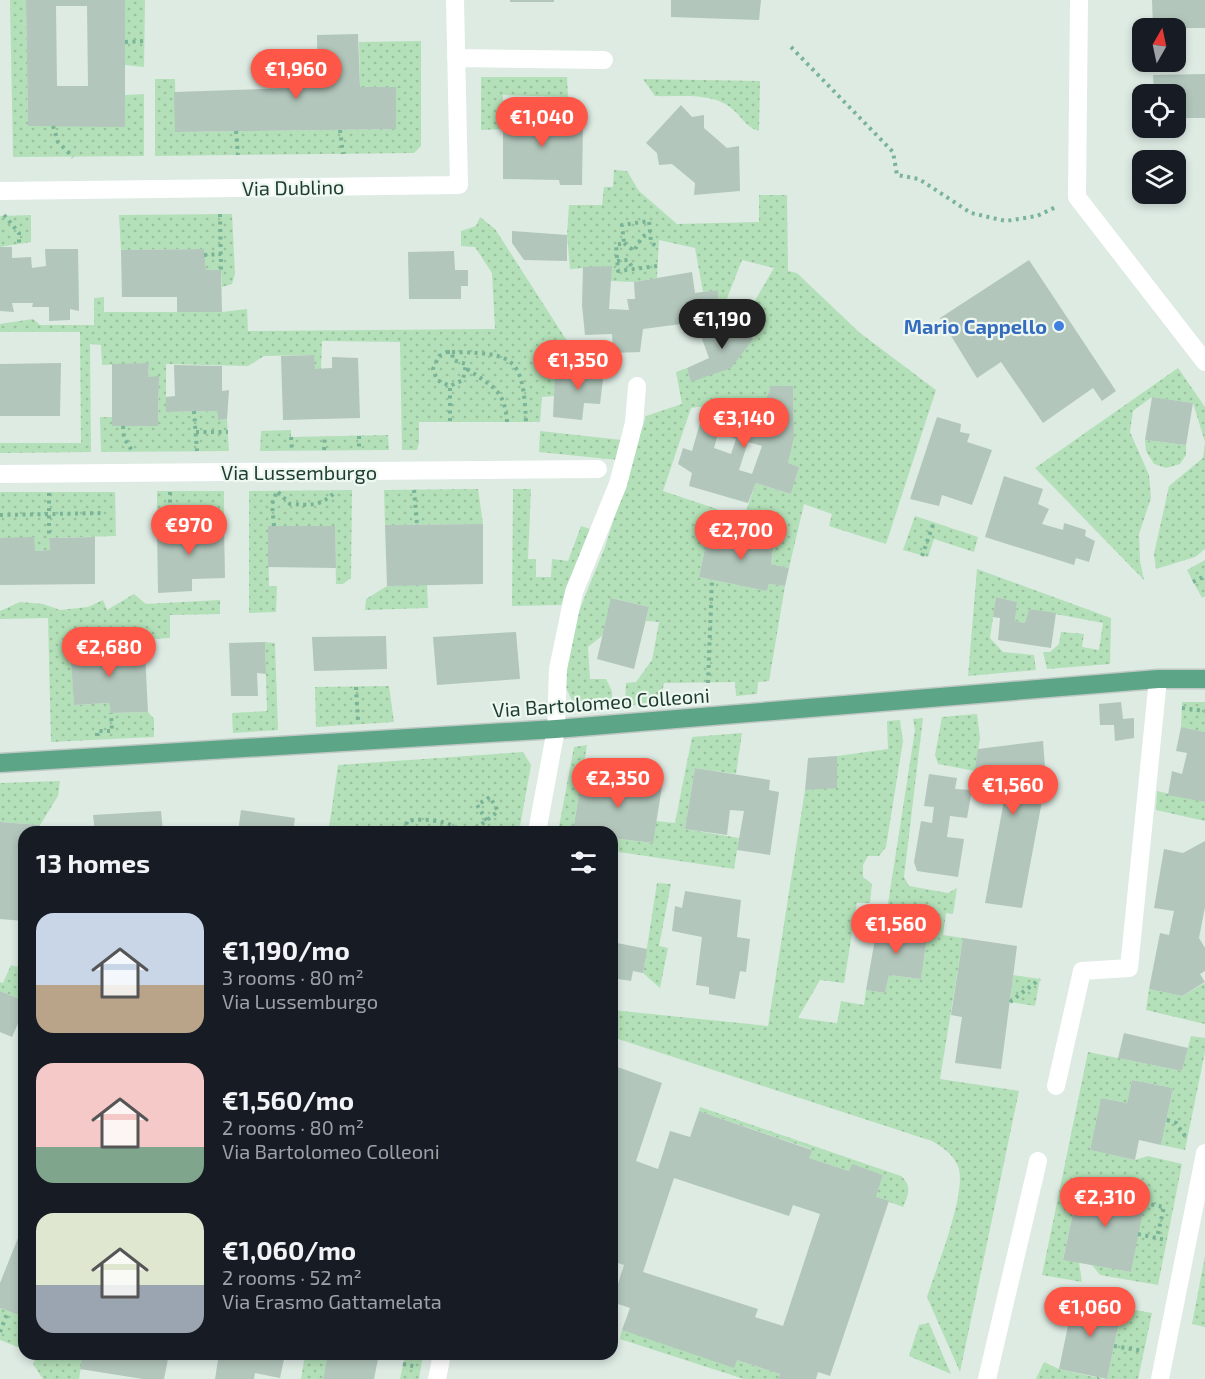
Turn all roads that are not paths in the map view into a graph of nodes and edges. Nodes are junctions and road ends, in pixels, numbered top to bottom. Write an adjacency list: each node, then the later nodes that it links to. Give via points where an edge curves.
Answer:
1 (455, 0): 3 (street, Via Dublino)
2 (1079, 0): 6 (street, via 1077,196)
3 (456, 58): 4 (street); 5 (street, Via Dublino, via 459,185)
4 (604, 60)
5 (0, 191)
6 (1205, 362)
7 (637, 386): 12 (street, via 634,423 618,484 574,592 558,669)
8 (598, 469): 9 (street, Via Lussemburgo)
9 (0, 474)
10 (1158, 679): 11 (main road, Via Bartolomeo Colleoni); 12 (main road, Via Bartolomeo Colleoni); 15 (street, via 1129,968 1082,971)
11 (1205, 680)
12 (556, 729): 13 (main road, Via Bartolomeo Colleoni); 14 (street)
13 (0, 764)
14 (538, 826)
15 (1056, 1086)
16 (1205, 1153): 21 (street)
17 (1038, 1161): 20 (street)
18 (441, 1360): 19 (street)
19 (437, 1379)
20 (987, 1379)
21 (1160, 1379)

